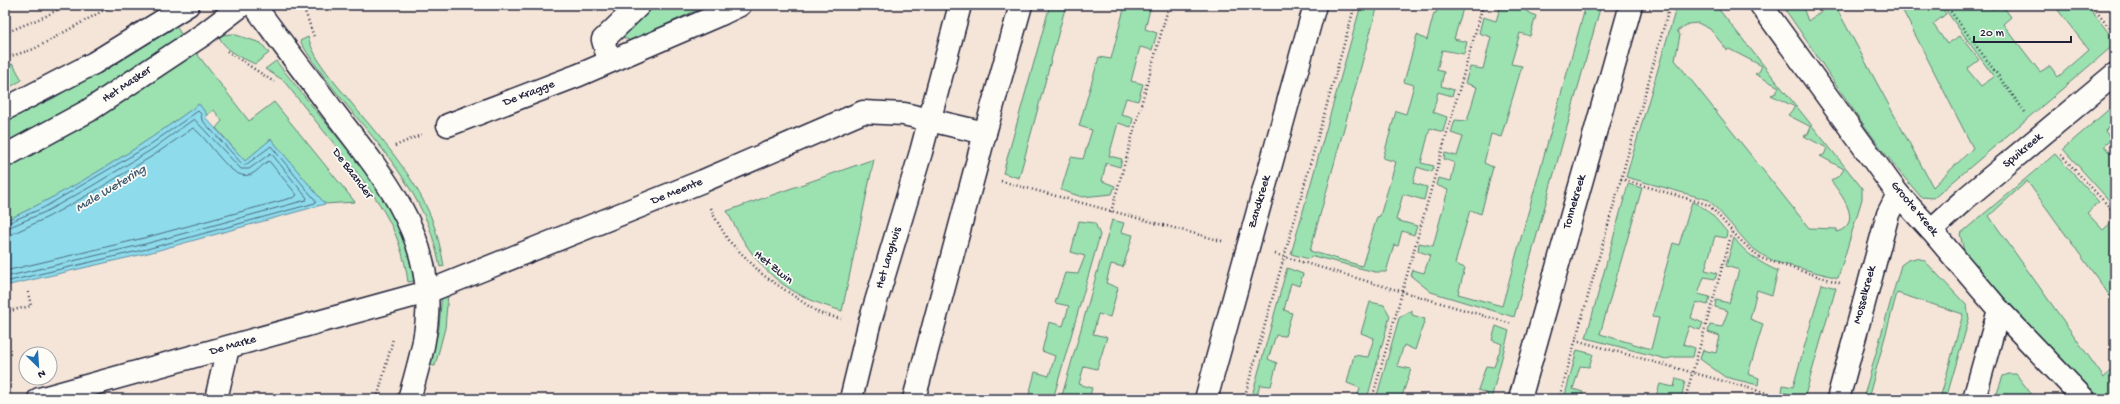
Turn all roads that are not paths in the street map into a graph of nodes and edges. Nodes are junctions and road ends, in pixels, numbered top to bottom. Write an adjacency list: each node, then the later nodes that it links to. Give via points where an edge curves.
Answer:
1 (188, 5): 13 (street, via 94,63)
2 (242, 5): 17 (street, Het Masker, via 204,34 88,111)
3 (254, 5): 20 (street, De Baander, via 395,193 420,248)
4 (639, 5): 11 (street, via 603,40)
5 (960, 5): 14 (street, Het Langhuis)
6 (1021, 5): 16 (street)
7 (1315, 5): 28 (street, Zandkreek)
8 (1631, 5): 29 (street, Tonnekreek)
9 (1760, 5): 18 (street, Groote Kreek)
10 (725, 8): 11 (street, De Kragge)
11 (609, 61): 15 (street, De Kragge)
12 (2115, 74): 19 (street, Spuikreek)
13 (5, 109)
14 (930, 119): 16 (street); 20 (street, De Meente, via 904,114 863,112 703,181); 26 (street, Het Langhuis, via 869,325)
15 (448, 125)
16 (985, 133): 27 (street)
17 (5, 156)
18 (1898, 194): 19 (street, Groote Kreek); 30 (street, Mosselkreek, via 1888,214)
19 (1931, 230): 21 (street, Groote Kreek)
20 (428, 292): 22 (street, De Marke); 25 (street, De Baander, via 427,326)
21 (1999, 310): 31 (street); 32 (street, Groote Kreek)
22 (228, 348): 23 (street, De Marke); 24 (street)
23 (39, 399)
24 (216, 399)
25 (409, 399)
26 (851, 399)
27 (914, 399)
28 (1206, 399)
29 (1520, 399)
30 (1838, 399)
31 (1974, 399)
32 (2084, 399)

